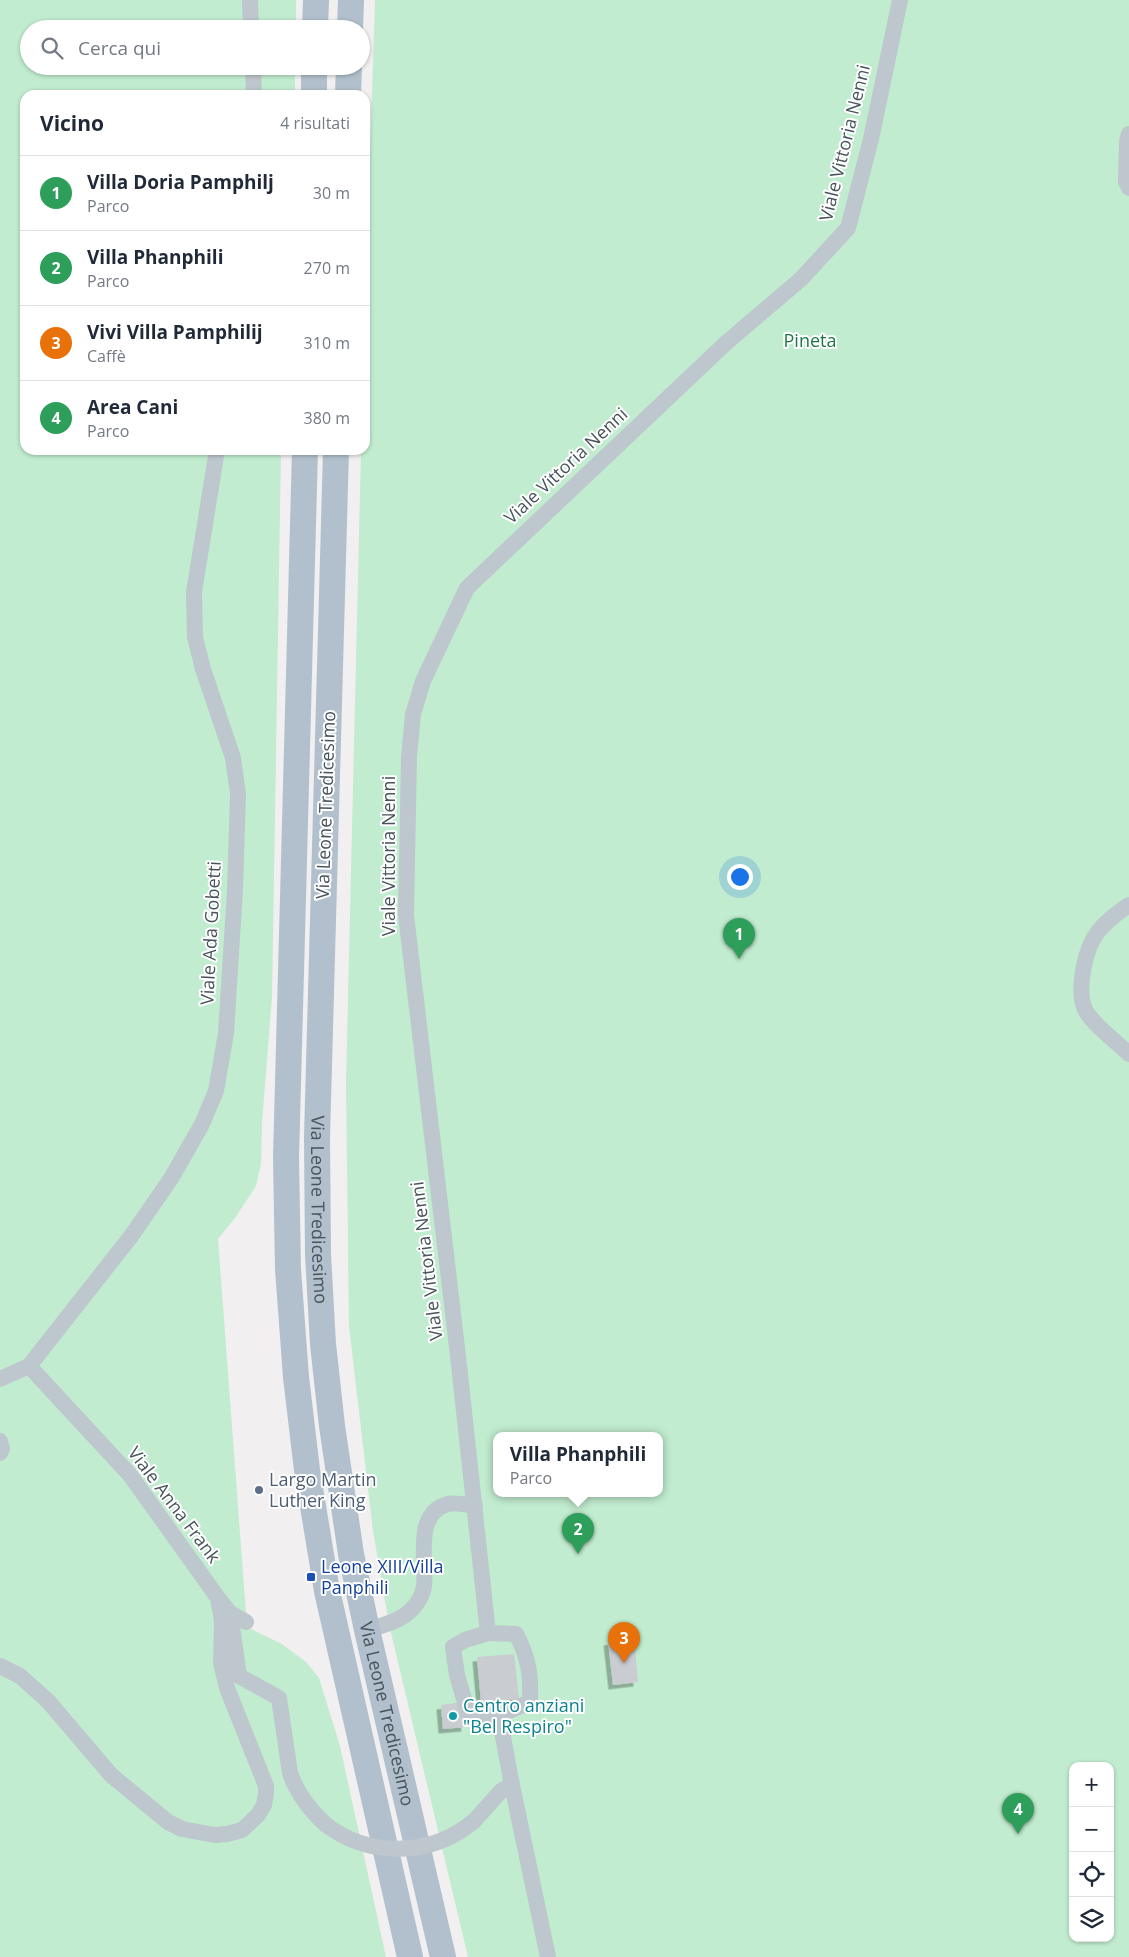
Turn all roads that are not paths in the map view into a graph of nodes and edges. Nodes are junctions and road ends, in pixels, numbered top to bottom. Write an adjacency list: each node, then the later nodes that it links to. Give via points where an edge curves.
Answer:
1 (250, 0): 5 (street)
2 (316, 0): 6 (main road)
3 (351, 0): 7 (main road)
4 (900, 0): 25 (street, Viale Vittoria Nenni, via 871,139 848,228 801,279 726,343 467,588 423,682 413,714 409,757 406,915)
5 (251, 20)
6 (315, 20)
7 (350, 20)
8 (253, 75): 11 (street)
9 (314, 75): 12 (main road)
10 (349, 75): 13 (main road)
11 (254, 90)
12 (314, 90)
13 (348, 90)
14 (1129, 134): 15 (street, via 1126,182)
15 (1129, 188)
16 (215, 455): 21 (street, Viale Ada Gobetti, via 194,592 194,614 195,637 233,758 238,794 226,1033 220,1075 212,1102 172,1177 132,1235)
17 (305, 455): 34 (main road, Via Leone Tredicesimo, via 286,1148 288,1269 307,1470 327,1591)
18 (336, 455): 29 (main road, Via Leone Tredicesimo, via 317,1137 318,1246 323,1344 333,1435 344,1517)
19 (1129, 905): 20 (street, via 1096,934 1081,982 1084,1008)
20 (1129, 1054)
21 (29, 1366): 22 (street); 26 (street, Viale Anna Frank, via 130,1475)
22 (0, 1379)
23 (0, 1440): 24 (street)
24 (0, 1453)
25 (474, 1506): 29 (street, via 448,1504 435,1511 426,1526 424,1584 419,1600 404,1617); 30 (street, Viale Vittoria Nenni)
26 (218, 1598): 27 (street, Viale Anna Frank); 31 (street, via 222,1620 221,1663 266,1786 264,1805 242,1830 215,1835 182,1829 168,1822 111,1775 48,1701 20,1676)
27 (230, 1613): 28 (street, Viale Anna Frank); 33 (street, bridge, via 239,1676 279,1698 294,1785 310,1809 343,1837 378,1848 395,1849 438,1842 474,1821 501,1791)
28 (246, 1622)
29 (367, 1630): 35 (main road, Via Leone Tredicesimo)
30 (488, 1632): 32 (street, via 516,1634 525,1650 531,1675 530,1702); 32 (street, via 453,1647 469,1716)
31 (0, 1666)
32 (499, 1716): 33 (street)
33 (512, 1785): 36 (street)
34 (410, 1957)
35 (443, 1957)
36 (548, 1957)

